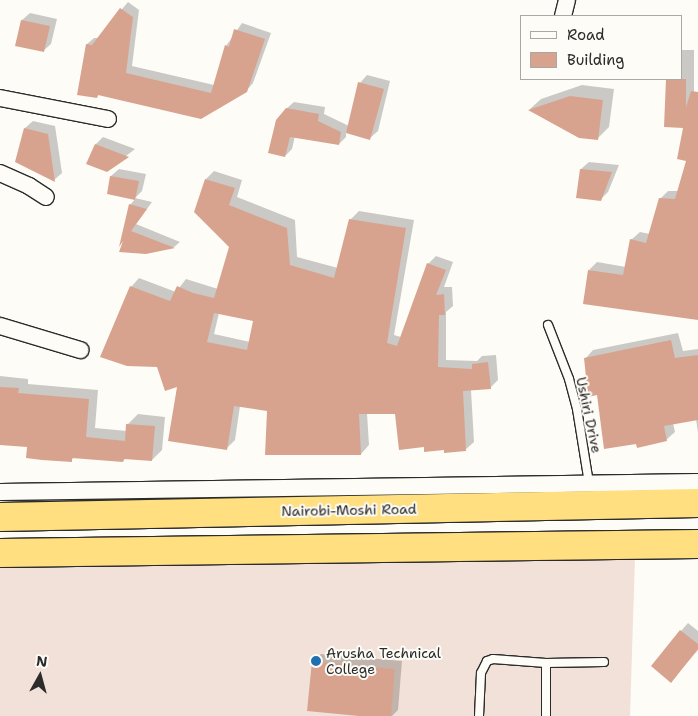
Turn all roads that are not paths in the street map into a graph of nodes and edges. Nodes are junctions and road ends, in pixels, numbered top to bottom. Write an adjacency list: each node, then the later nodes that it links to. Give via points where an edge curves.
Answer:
1 (567, 0): 2 (street)
2 (563, 15)
3 (0, 98): 4 (street)
4 (108, 119)
5 (0, 173): 6 (street)
6 (46, 197)
7 (548, 325): 11 (lane, Ushiri Drive, via 572,386)
8 (0, 326): 9 (street)
9 (80, 350)
10 (698, 482): 11 (street)
11 (589, 483): 12 (street)
12 (0, 492)
13 (698, 502): 14 (highway, Nairobi-Moshi Road)
14 (0, 517)
15 (698, 544): 16 (highway)
16 (0, 553)
17 (604, 662): 18 (lane)
18 (546, 663): 19 (lane, via 487,661 481,674); 20 (lane)
19 (478, 716)
20 (546, 716)

